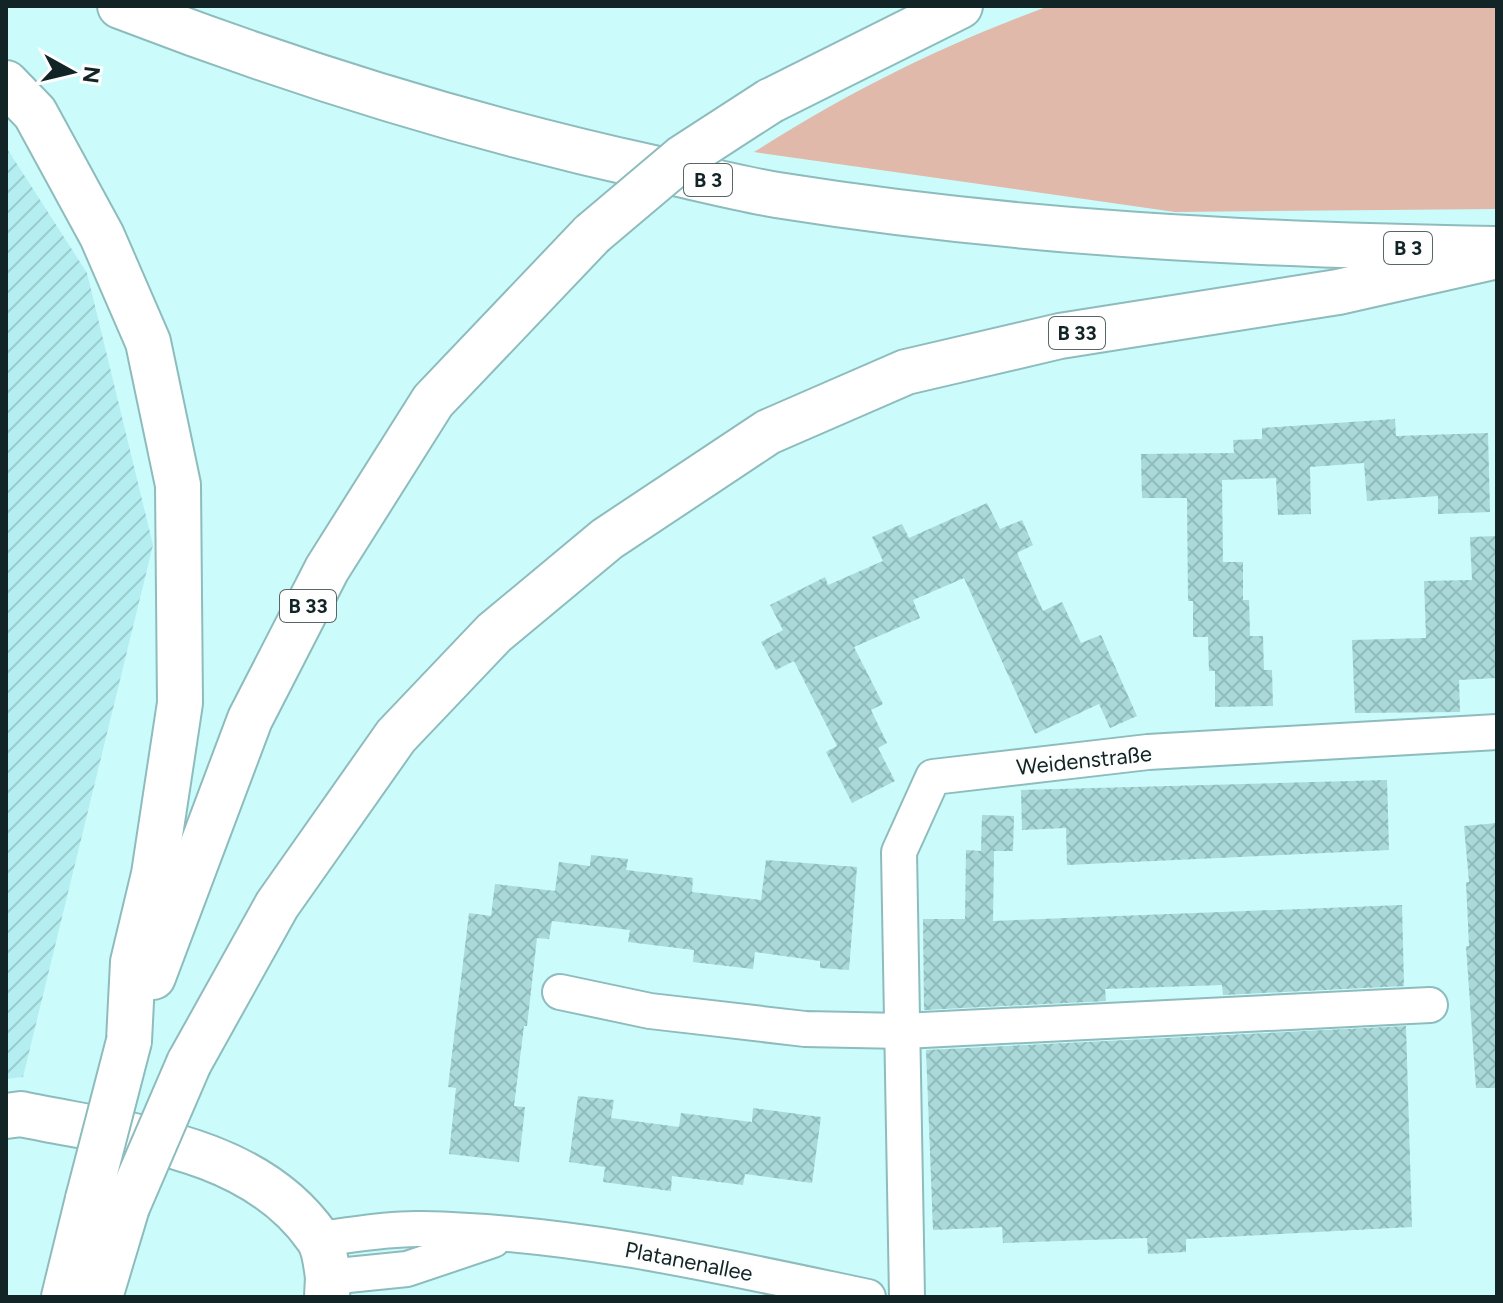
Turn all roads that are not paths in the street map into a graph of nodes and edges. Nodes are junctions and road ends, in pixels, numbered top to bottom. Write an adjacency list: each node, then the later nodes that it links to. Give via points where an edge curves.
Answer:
1 (120, 6): 4 (main road, B 3, via 257,59 423,109 775,195 1024,228 1318,246)
2 (960, 6): 10 (main road, B 33, bridge, via 770,101 682,158 592,234 433,401 327,569 250,719)
3 (6, 83): 10 (main road, via 35,113 102,236 148,342 178,485 180,703 154,874 133,962)
4 (1497, 249)
5 (1497, 256): 12 (main road, B 33, bridge, via 1338,292 1060,336 922,368 768,432 607,539 494,633 396,736 277,905)
6 (1497, 732): 9 (street, Weidenstraße, via 1148,752 933,777 899,852)
7 (560, 992): 9 (street, via 650,1011 743,1022)
8 (1430, 1005): 9 (street)
9 (903, 1031): 17 (street, Weidenstraße)
10 (129, 1041): 12 (main road, B 33, bridge)
11 (6, 1116): 13 (main road, via 21,1114 193,1150 271,1187)
12 (108, 1203): 14 (main road, B 33); 15 (main road, B 33)
13 (325, 1271): 16 (street, Platanenallee, via 407,1269 509,1235 638,1249)
14 (64, 1297)
15 (100, 1297)
16 (868, 1297)
17 (907, 1297)

